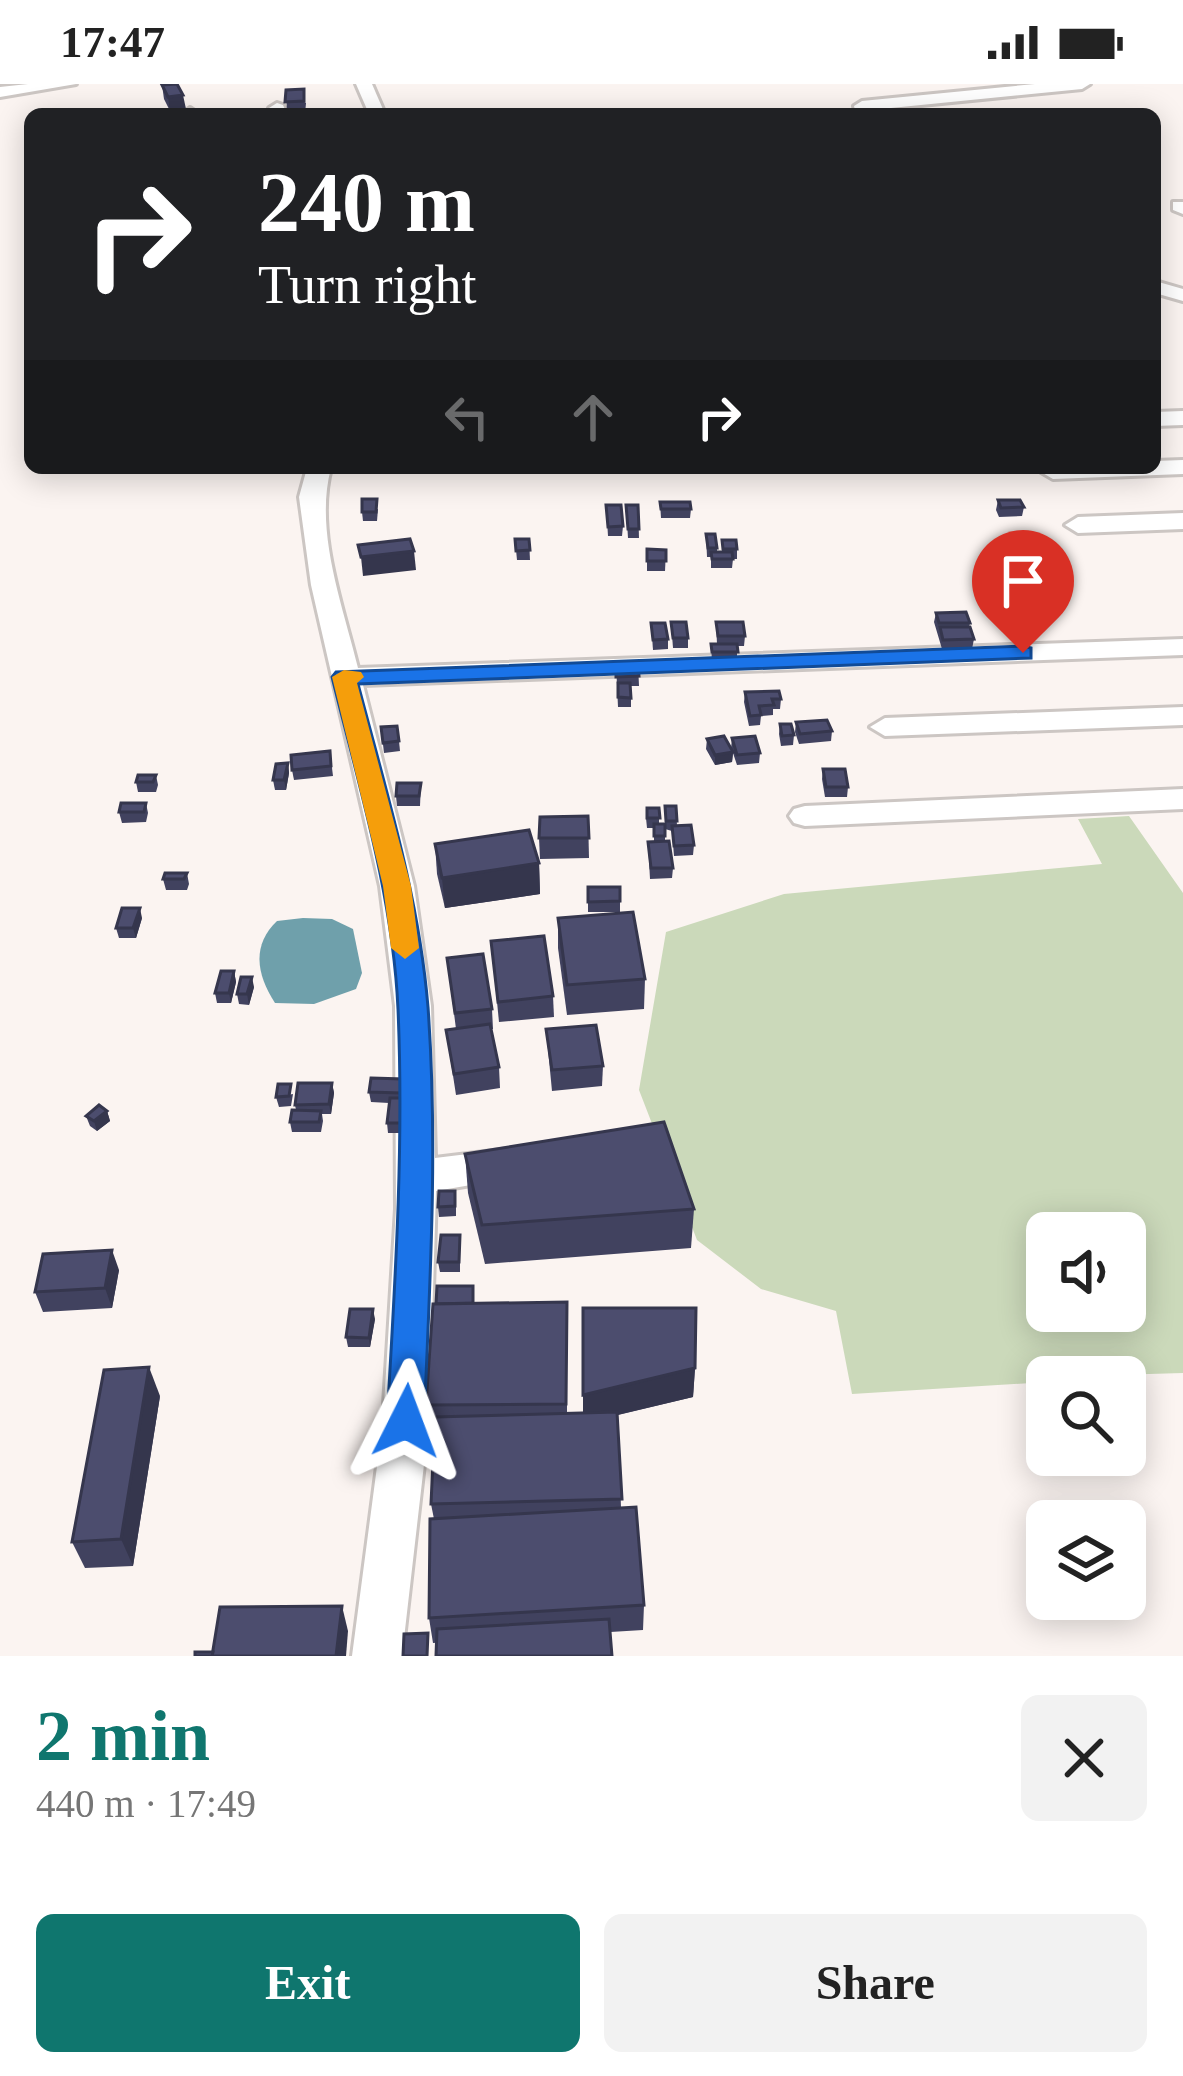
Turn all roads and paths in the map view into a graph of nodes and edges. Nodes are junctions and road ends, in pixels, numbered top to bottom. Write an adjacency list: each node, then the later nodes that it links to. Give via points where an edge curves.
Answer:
1 (68, 84): 3 (street)
2 (1082, 84): 4 (street)
3 (0, 92)
4 (862, 108)
5 (317, 474): 9 (street, via 311,496)
6 (1183, 521): 7 (street)
7 (1078, 525)
8 (1183, 647): 9 (street)
9 (344, 677): 15 (street, via 397,886 413,1006)
10 (1183, 716): 11 (street)
11 (885, 727)
12 (1183, 800): 13 (street)
13 (805, 816)
14 (557, 1159): 15 (street)
15 (415, 1178): 16 (street, via 406,1421)
16 (377, 1656)

